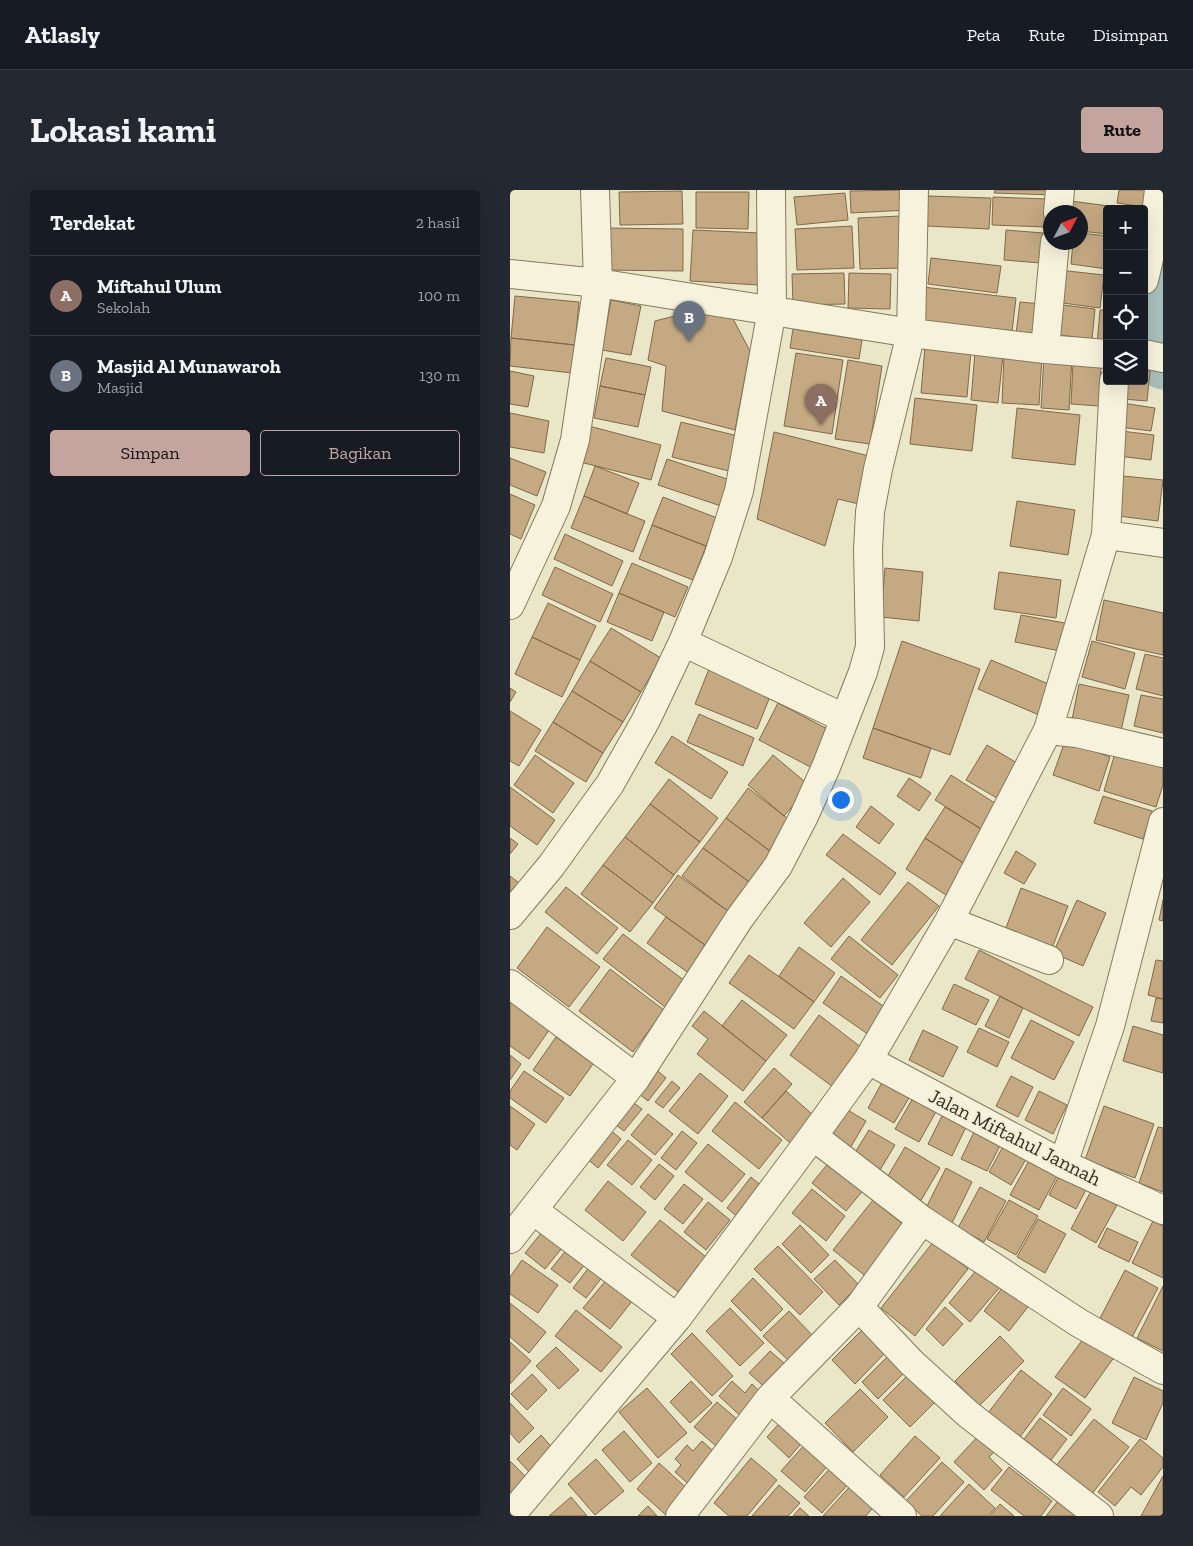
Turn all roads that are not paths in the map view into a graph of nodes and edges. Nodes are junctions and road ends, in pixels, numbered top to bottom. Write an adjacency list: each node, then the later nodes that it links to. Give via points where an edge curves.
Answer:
1 (595, 190): 10 (street)
2 (771, 190): 11 (street)
3 (914, 190): 12 (street)
4 (1060, 190): 6 (street)
5 (1159, 190): 8 (street)
6 (1059, 205)
7 (1054, 250): 13 (street)
8 (1148, 263)
9 (510, 274): 10 (street)
10 (598, 283): 11 (street); 20 (street, via 569,459 556,506)
11 (772, 310): 12 (street); 21 (street, via 739,491 718,557)
12 (911, 332): 13 (street); 22 (street, via 870,512 870,647)
13 (1045, 348): 14 (street)
14 (1103, 354)
15 (1148, 355): 16 (street)
16 (1163, 358)
17 (1114, 385): 18 (street)
18 (1106, 535): 19 (street); 23 (street)
19 (1163, 543)
20 (510, 605)
21 (683, 642): 22 (street); 26 (street, via 646,720 610,784 551,866)
22 (844, 718): 31 (street, via 826,767 778,866 739,919)
23 (1048, 730): 24 (street, via 1077,733); 27 (street)
24 (1163, 753)
25 (1163, 822): 33 (street, via 1110,1026)
26 (510, 915)
27 (950, 921): 28 (street); 30 (street)
28 (1049, 960)
29 (510, 984): 31 (street)
30 (868, 1060): 32 (street); 33 (street, Jalan Miftahul Jannah)
31 (636, 1078): 34 (street)
32 (813, 1136): 36 (street); 39 (street)
33 (1063, 1164): 35 (street, Jalan Miftahul Jannah)
34 (533, 1210): 37 (street); 39 (street)
35 (1163, 1210)
36 (922, 1220): 38 (street); 40 (street, via 1079,1323)
37 (510, 1239)
38 (859, 1307): 41 (street); 45 (street, via 911,1362 968,1414)
39 (677, 1318): 43 (street)
40 (1163, 1370)
41 (770, 1398): 42 (street); 44 (street)
42 (690, 1512)
43 (510, 1516)
44 (902, 1516)
45 (1099, 1516)

